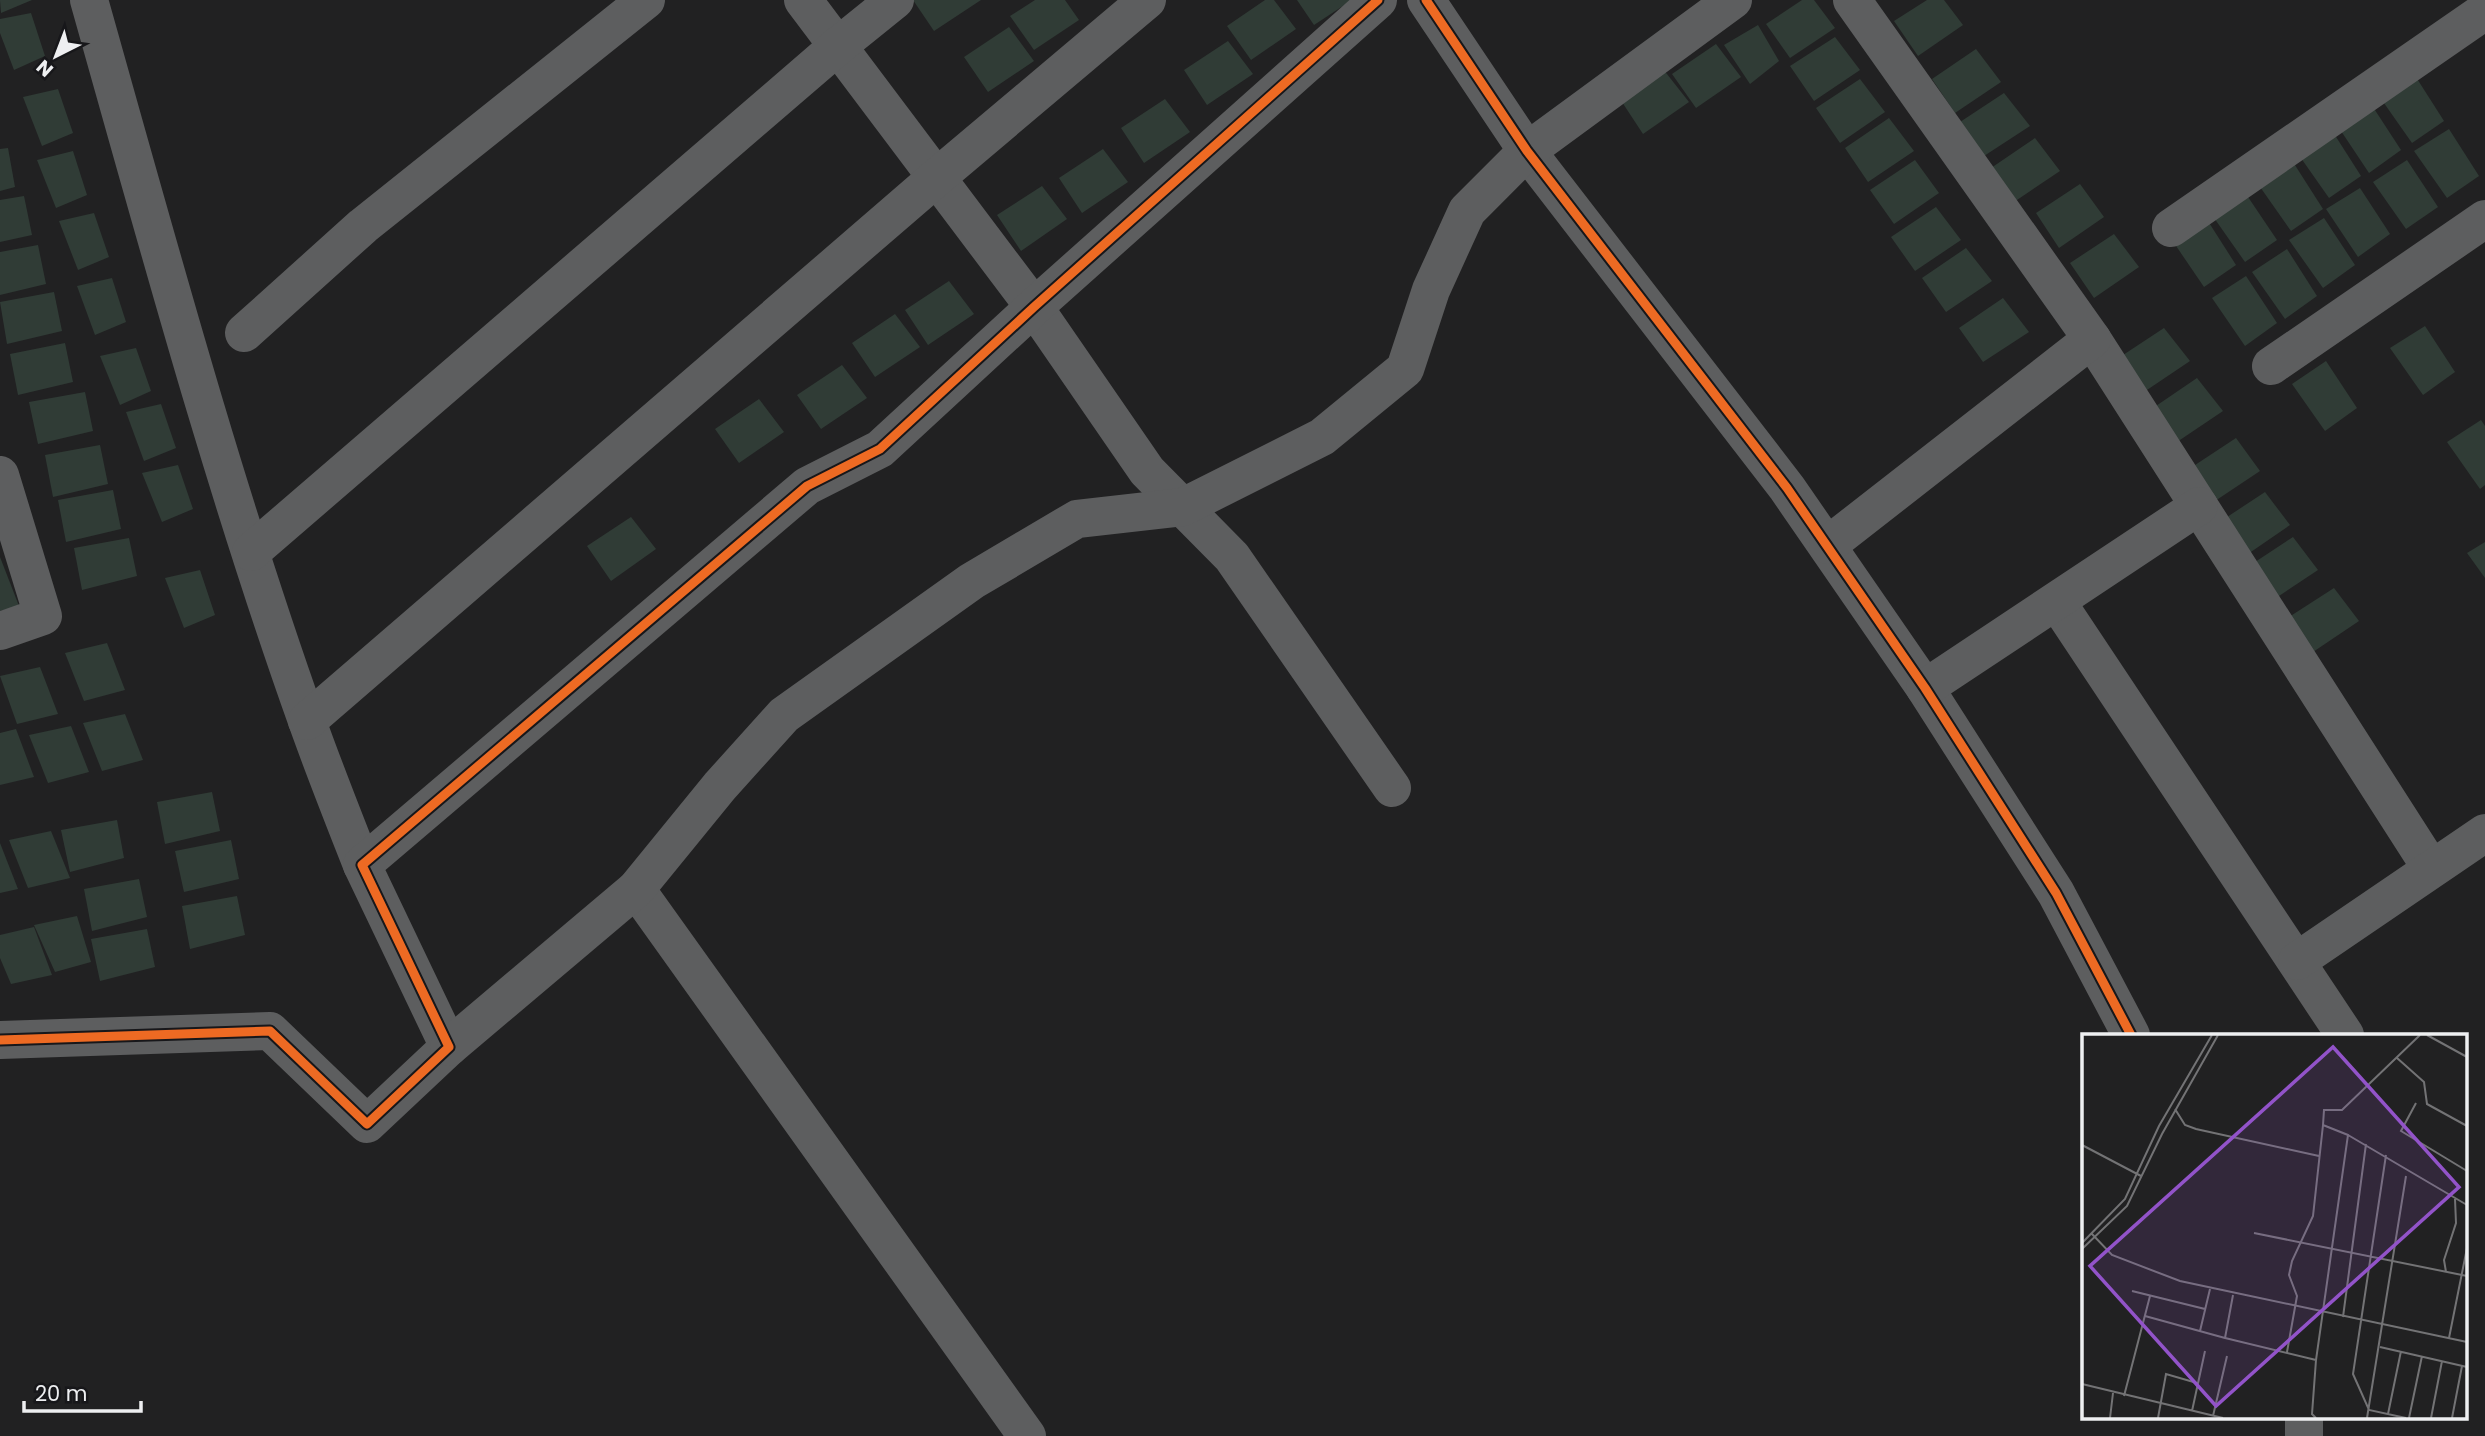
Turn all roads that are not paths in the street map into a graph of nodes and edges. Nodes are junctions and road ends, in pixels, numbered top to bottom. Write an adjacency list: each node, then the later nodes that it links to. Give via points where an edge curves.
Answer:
1 (89, 0): 24 (street)
2 (646, 0): 17 (street, via 363,226)
3 (803, 0): 11 (street)
4 (895, 0): 11 (street)
5 (1147, 0): 13 (street)
6 (1378, 0): 16 (street)
7 (1426, 0): 12 (street)
8 (1733, 0): 12 (street)
9 (1852, 0): 18 (street)
10 (2485, 11): 14 (street)
11 (838, 46): 13 (street); 24 (street)
12 (1527, 151): 22 (street, via 1467,211 1431,290 1405,369 1322,437); 23 (street)
13 (936, 178): 16 (street); 28 (street)
14 (2171, 228)
15 (2481, 231): 19 (street)
16 (1034, 307): 22 (street, via 1147,471); 31 (street, via 880,449 807,486)
17 (244, 333)
18 (2092, 339): 21 (street); 23 (street)
19 (2271, 366)
20 (0, 475): 26 (street, via 43,616)
21 (2199, 506): 25 (street); 32 (street)
22 (1182, 507): 29 (street, via 1232,557); 33 (street, via 1077,519 972,581 784,715)
23 (1828, 545): 27 (street)
24 (251, 552): 28 (street)
25 (2057, 602): 27 (street); 34 (street)
26 (0, 631)
27 (1925, 688): 35 (street, via 2056,893)
28 (307, 721): 31 (street)
29 (1392, 788)
30 (2485, 832): 32 (street)
31 (362, 865): 38 (street)
32 (2431, 867): 34 (street)
33 (636, 889): 38 (street); 40 (street)
34 (2297, 961): 36 (street)
35 (2131, 1034)
36 (2344, 1034)
37 (0, 1040): 38 (street, via 270,1031 366,1124)
38 (449, 1047)
39 (2304, 1418): 41 (street)
40 (1027, 1436)
41 (2304, 1436)

